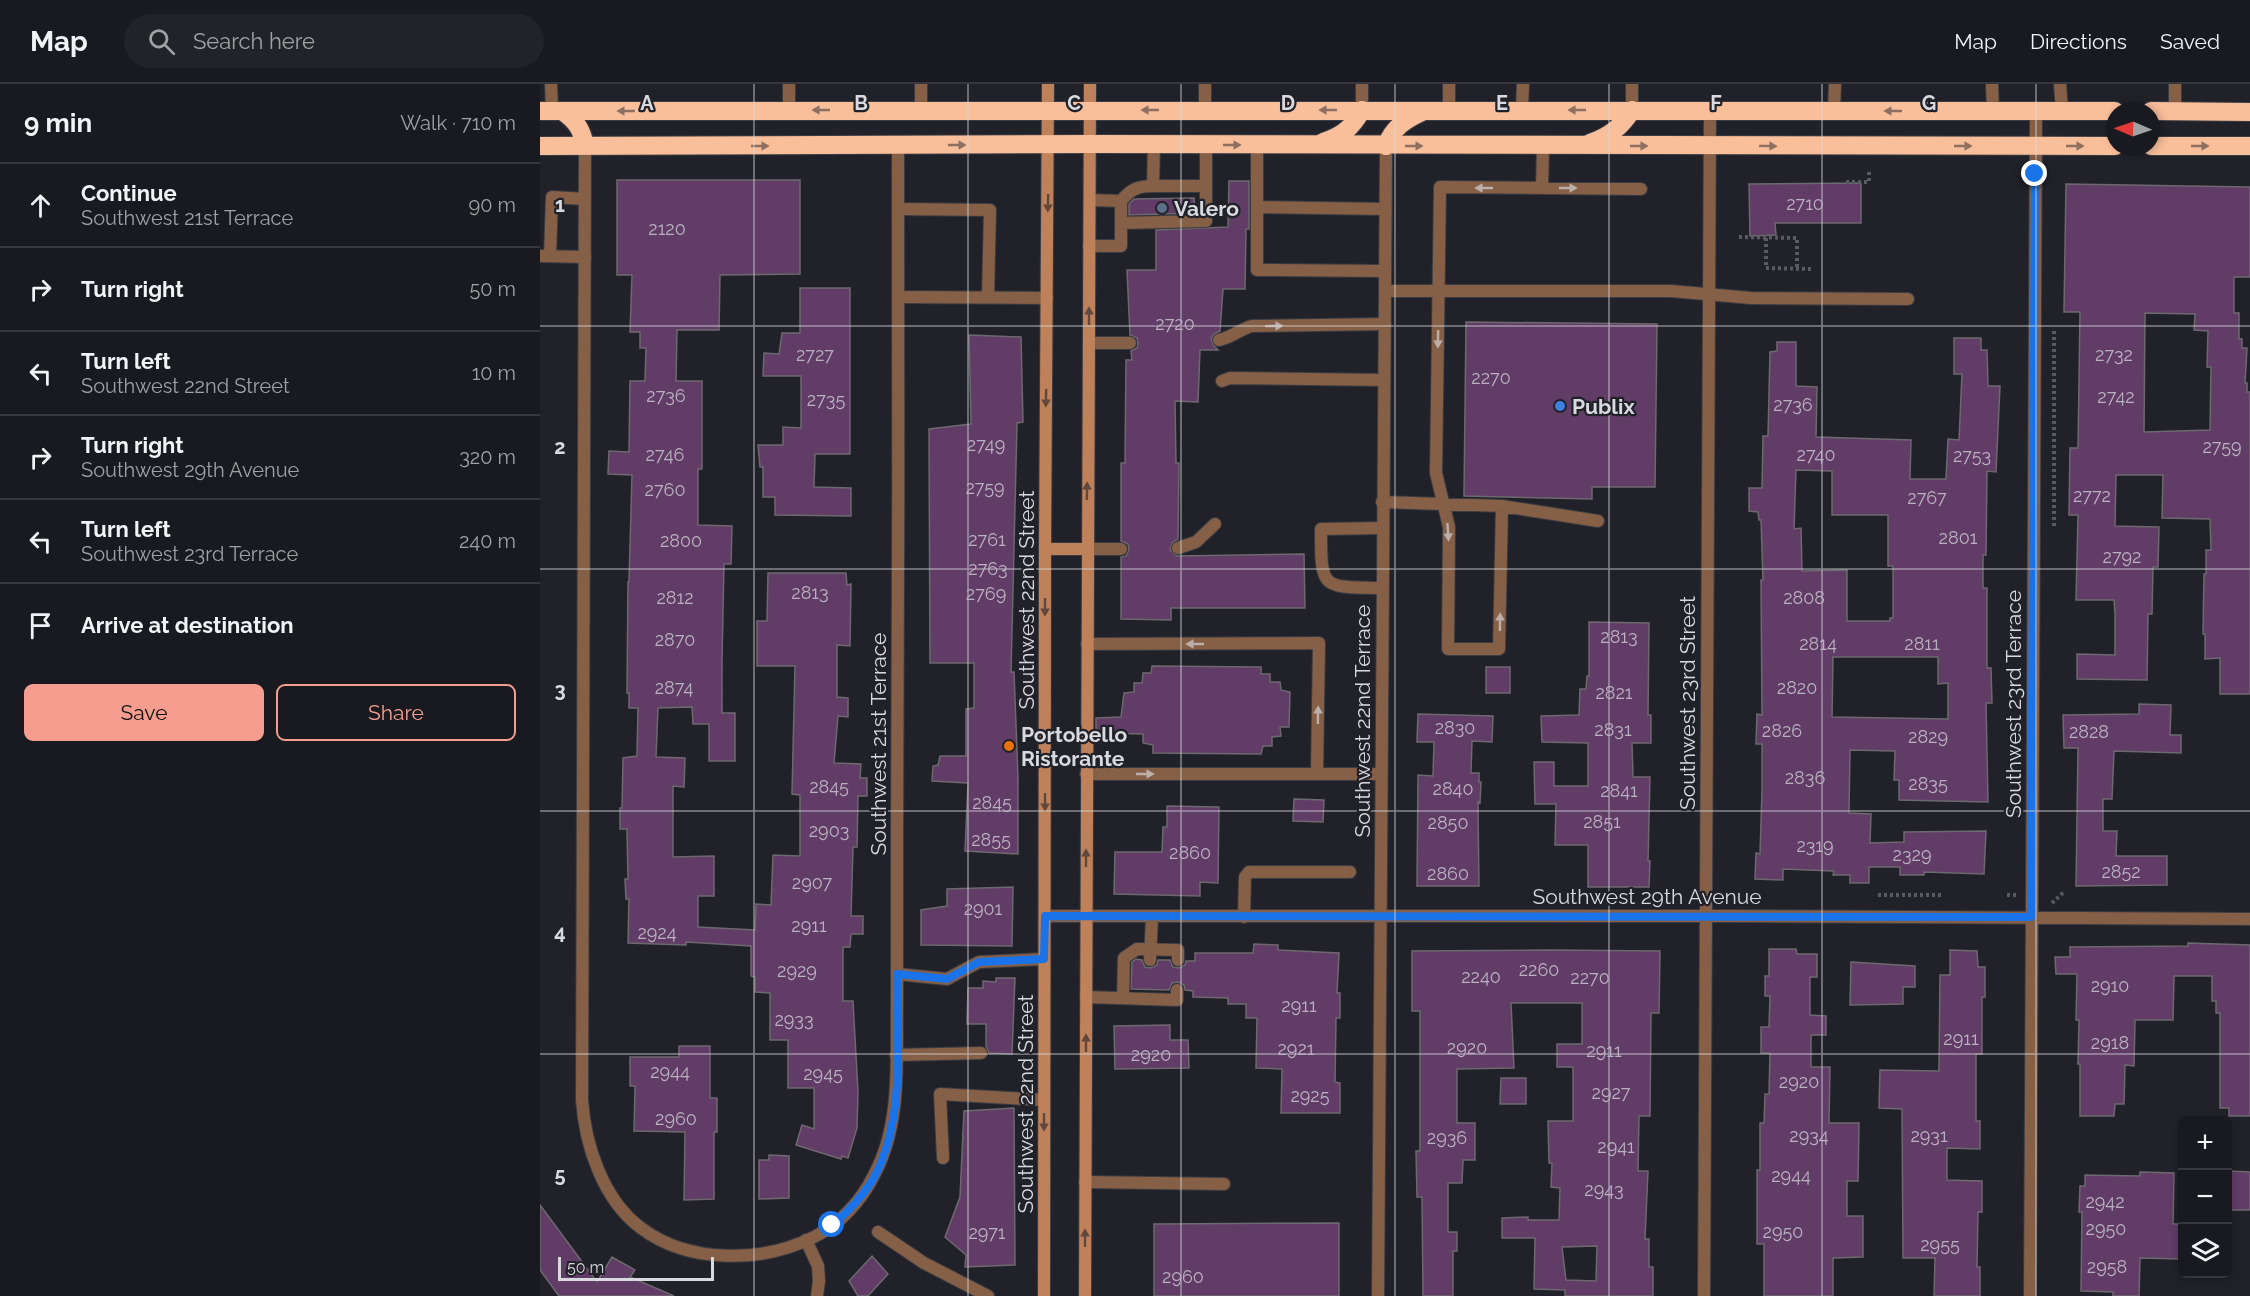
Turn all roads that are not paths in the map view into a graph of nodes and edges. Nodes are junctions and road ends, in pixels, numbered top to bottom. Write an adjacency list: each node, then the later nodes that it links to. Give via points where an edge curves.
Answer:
1 (552, 84): 26 (street)
2 (789, 84): 15 (street)
3 (921, 84): 16 (street)
4 (1048, 84): 17 (main road, Southwest 22nd Street)
5 (1090, 84): 18 (main road)
6 (1205, 84): 19 (street)
7 (1362, 84): 20 (street)
8 (1449, 84): 22 (street)
9 (1523, 84): 23 (street)
10 (1632, 84): 24 (street)
11 (1835, 84): 27 (street)
12 (1992, 84): 28 (street)
13 (2061, 84): 30 (street)
14 (2175, 84): 33 (street)
15 (789, 110): 16 (highway, one-way to 15); 26 (highway, one-way to 26)
16 (921, 110): 17 (highway)
17 (1048, 110): 18 (highway); 35 (main road, Southwest 22nd Street)
18 (1090, 110): 19 (highway, one-way to 18); 36 (main road)
19 (1205, 110): 20 (highway, one-way to 19)
20 (1362, 110): 21 (highway); 44 (highway, via 1348,131)
21 (1429, 110): 22 (highway); 45 (highway, via 1399,125)
22 (1449, 110): 23 (highway)
23 (1522, 110): 24 (highway, one-way to 23)
24 (1632, 110): 25 (highway); 47 (highway, via 1616,131)
25 (1710, 110): 27 (highway); 40 (street, Southwest 23rd Street)
26 (551, 111): 42 (highway, via 579,126)
27 (1834, 111): 28 (highway, one-way to 27)
28 (1993, 111): 29 (highway)
29 (2036, 111): 30 (highway); 48 (street, Southwest 23rd Terrace)
30 (2062, 111): 31 (highway)
31 (2106, 111)
32 (2160, 111): 33 (highway)
33 (2175, 112): 34 (highway)
34 (2250, 112)
35 (1048, 144): 36 (highway); 43 (highway, one-way to 35); 72 (main road, Southwest 22nd Street, one-way to 72)
36 (1090, 144): 37 (highway); 57 (main road)
37 (1154, 144): 38 (highway); 52 (street)
38 (1206, 145): 39 (highway, one-way to 39); 53 (street)
39 (1257, 145): 44 (highway); 59 (street)
40 (1710, 145): 47 (highway, one-way to 40); 48 (highway, one-way to 48); 69 (street, Southwest 23rd Street)
41 (540, 146): 42 (highway)
42 (585, 146): 43 (highway, one-way to 43); 56 (street, Southwest 21st Terrace)
43 (898, 146): 60 (street, Southwest 21st Terrace)
44 (1313, 146): 45 (highway)
45 (1386, 146): 46 (highway, one-way to 46); 61 (street, Southwest 22nd Terrace)
46 (1543, 146): 47 (highway); 54 (street)
47 (1580, 146)
48 (2035, 146): 49 (highway, one-way to 49); 102 (street, Southwest 23rd Terrace)
49 (2106, 146)
50 (2160, 146): 51 (highway, one-way to 51)
51 (2250, 146)
52 (1153, 186): 53 (street); 58 (street, via 1139,186)
53 (1206, 186): 62 (street, via 1206,221)
54 (1542, 188): 55 (street, one-way to 55); 68 (street, one-way to 68, via 1440,188)
55 (1641, 189)
56 (585, 199): 64 (street, via 552,197); 65 (street, Southwest 21st Terrace)
57 (1090, 200): 58 (street); 63 (main road)
58 (1121, 201): 62 (street)
59 (1257, 207): 61 (street); 66 (street, via 1257,270)
60 (898, 208): 70 (street, Southwest 21st Terrace); 71 (street, via 990,210)
61 (1385, 209): 66 (street, Southwest 22nd Terrace)
62 (1121, 223): 63 (street, via 1120,246)
63 (1089, 246): 76 (main road, one-way to 63)
64 (545, 256): 65 (street)
65 (585, 257): 118 (street, Southwest 21st Terrace, via 584,1124 597,1168 609,1191 638,1226 655,1237 695,1252 740,1256 778,1250)
66 (1385, 271): 67 (street, Southwest 22nd Terrace)
67 (1385, 291): 68 (street); 74 (street, Southwest 22nd Terrace)
68 (1439, 291): 69 (street, via 1671,291); 81 (street, one-way to 81, via 1436,473)
69 (1710, 295): 73 (street); 99 (street, Southwest 23rd Street)
70 (898, 297): 71 (street); 107 (street, Southwest 21st Terrace)
71 (988, 297): 72 (street)
72 (1047, 297): 87 (main road, Southwest 22nd Street, one-way to 87)
73 (1908, 298)
74 (1385, 324): 75 (street, one-way to 74, via 1252,326); 79 (street, Southwest 22nd Terrace)
75 (1219, 340)
76 (1089, 343): 77 (street); 88 (main road, one-way to 76)
77 (1130, 343)
78 (1222, 381): 79 (street)
79 (1384, 381): 80 (street, Southwest 22nd Terrace)
80 (1382, 502): 81 (street); 85 (street, Southwest 22nd Terrace)
81 (1443, 504): 82 (street); 82 (street, one-way to 82, via 1449,527 1448,649 1499,649)
82 (1502, 506): 83 (street)
83 (1598, 521)
84 (1215, 524): 86 (street, via 1196,542)
85 (1382, 528): 90 (street, Southwest 22nd Terrace); 90 (street, via 1321,529 1321,569 1332,585)
86 (1178, 548)
87 (1045, 549): 88 (main road); 96 (main road, Southwest 22nd Street, one-way to 96)
88 (1087, 549): 89 (street); 91 (main road)
89 (1121, 549)
90 (1382, 588): 94 (street, Southwest 22nd Terrace)
91 (1087, 644): 92 (street, one-way to 91, via 1319,644); 93 (main road)
92 (1317, 773): 93 (street, one-way to 92); 94 (street)
93 (1086, 774): 97 (main road, one-way to 93)
94 (1381, 774): 98 (street, Southwest 22nd Terrace)
95 (1350, 872): 101 (street, via 1250,872 1245,878)
96 (1045, 916): 97 (street, Southwest 29th Avenue); 105 (main road, Southwest 22nd Street)
97 (1086, 916): 100 (street, Southwest 29th Avenue); 109 (main road)
98 (1380, 916): 99 (street, Southwest 29th Avenue); 101 (street, Southwest 29th Avenue); 123 (street, Southwest 22nd Terrace)
99 (1705, 916): 102 (street, Southwest 29th Avenue); 124 (street, Southwest 23rd Street)
100 (1152, 917): 101 (street, Southwest 29th Avenue); 104 (street)
101 (1244, 917)
102 (2031, 917): 103 (street, Southwest 29th Avenue); 125 (street, Southwest 23rd Terrace)
103 (2250, 918)
104 (1151, 954): 106 (street, via 1178,950); 110 (street, via 1137,949 1124,958)
105 (1044, 959): 107 (street, via 979,962 947,979); 113 (main road, Southwest 22nd Street)
106 (1178, 960)
107 (897, 974): 112 (street, Southwest 21st Terrace)
108 (1177, 990): 110 (street, via 1177,1000 1149,994)
109 (1086, 998): 110 (street); 115 (main road, one-way to 109)
110 (1123, 998)
111 (981, 1053): 112 (street)
112 (896, 1055): 118 (street, Southwest 21st Terrace, via 894,1116 877,1170 849,1210)
113 (1044, 1100): 114 (street, via 940,1094); 121 (main road, Southwest 22nd Street, one-way to 121)
114 (943, 1158)
115 (1085, 1182): 116 (street); 122 (main road, one-way to 115)
116 (1224, 1184)
117 (878, 1232): 120 (street, via 924,1263)
118 (806, 1240): 119 (street, via 818,1266)
119 (817, 1296)
120 (988, 1296)
121 (1044, 1296)
122 (1085, 1296)
123 (1378, 1296)
124 (1704, 1296)
125 (2030, 1296)

